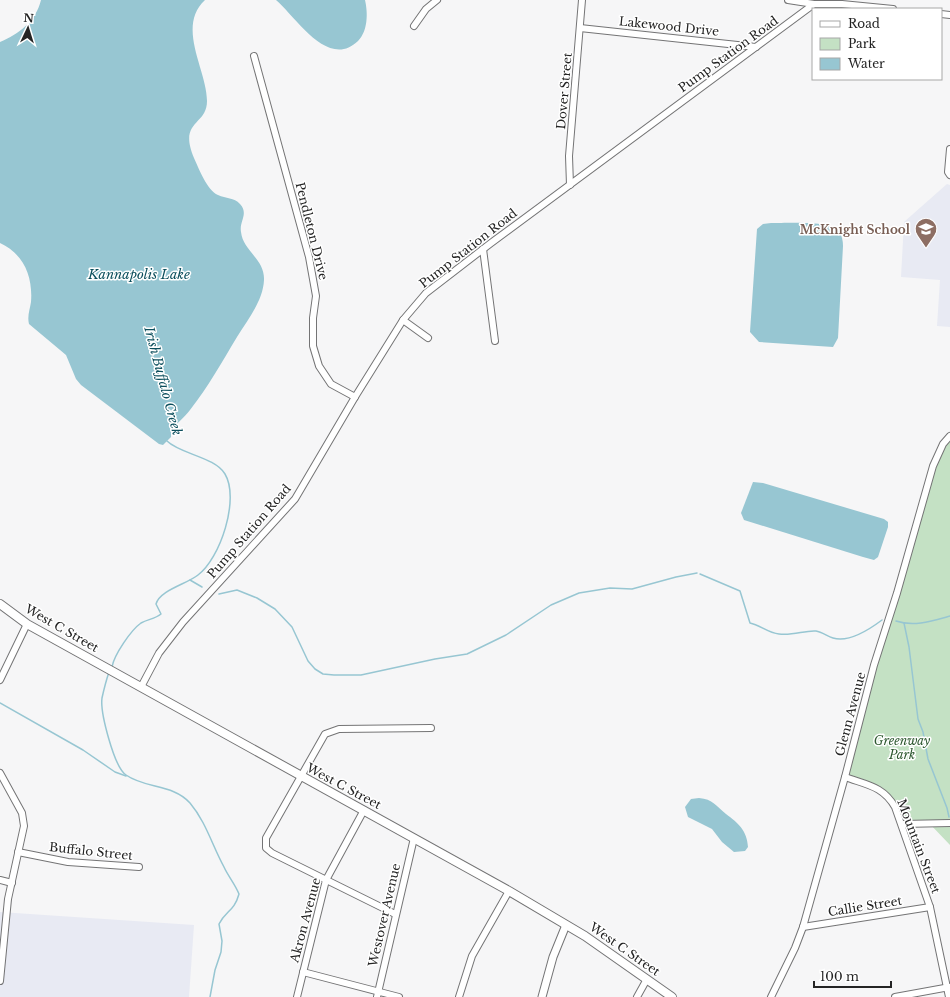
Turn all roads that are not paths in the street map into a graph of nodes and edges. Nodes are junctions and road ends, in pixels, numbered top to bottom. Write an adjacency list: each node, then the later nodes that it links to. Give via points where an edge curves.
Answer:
1 (437, 0): 6 (street, via 426,9)
2 (582, 0): 7 (street, Dover Street)
3 (788, 0): 4 (street)
4 (814, 4): 5 (street); 8 (street, Pump Station Road)
5 (883, 8)
6 (414, 26)
7 (580, 28): 8 (street, Lakewood Drive); 12 (street, Dover Street, via 569,156)
8 (756, 47): 12 (street, Pump Station Road)
9 (254, 56): 17 (street, Pendleton Drive, via 288,179 316,296 313,346 319,366 331,384)
10 (950, 149): 11 (street)
11 (950, 175)
12 (570, 185): 13 (street, Pump Station Road)
13 (484, 249): 14 (street, Pump Station Road, via 426,293); 16 (street)
14 (403, 320): 15 (street); 17 (street, Pump Station Road)
15 (428, 338)
16 (495, 342)
17 (354, 397): 22 (street, Pump Station Road, via 295,499 183,622 159,653)
18 (950, 436): 26 (street, Glenn Avenue, via 943,444 933,466 874,665)
19 (0, 604): 20 (main road, West C Street)
20 (27, 624): 21 (street); 22 (main road, West C Street)
21 (0, 680)
22 (141, 687): 25 (main road, West C Street)
23 (431, 728): 25 (street, via 339,729 325,734)
24 (0, 773): 31 (street, via 22,813 24,826)
25 (302, 776): 27 (main road, West C Street); 34 (street, via 266,838 266,848)
26 (845, 777): 29 (street, Mountain Street, via 881,790 890,798); 40 (street, Glenn Avenue)
27 (364, 810): 30 (main road, West C Street); 34 (street, Akron Avenue)
28 (950, 823): 29 (street)
29 (902, 824): 37 (street, Mountain Street)
30 (414, 838): 36 (main road, West C Street); 38 (street, Westover Avenue)
31 (18, 852): 32 (street, Buffalo Street, via 68,862); 35 (street)
32 (139, 867)
33 (0, 880): 35 (street)
34 (326, 880): 38 (street); 41 (street, Akron Avenue)
35 (12, 883): 43 (street)
36 (509, 891): 39 (main road, West C Street); 48 (street, via 472,956)
37 (930, 907): 40 (street, Callie Street); 44 (street, Mountain Street)
38 (395, 914): 45 (street, Westover Avenue)
39 (566, 924): 42 (main road, West C Street); 49 (street, via 552,957)
40 (803, 927): 52 (street, Glenn Avenue)
41 (303, 972): 45 (street); 46 (street, Akron Avenue)
42 (647, 979): 50 (street); 51 (main road, West C Street)
43 (0, 981)
44 (949, 987): 53 (street); 54 (street, Mountain Street)
45 (378, 994): 47 (street)
46 (297, 997)
47 (399, 997)
48 (459, 997)
49 (542, 997)
50 (637, 997)
51 (672, 997)
52 (771, 997)
53 (895, 997)
54 (949, 997)

